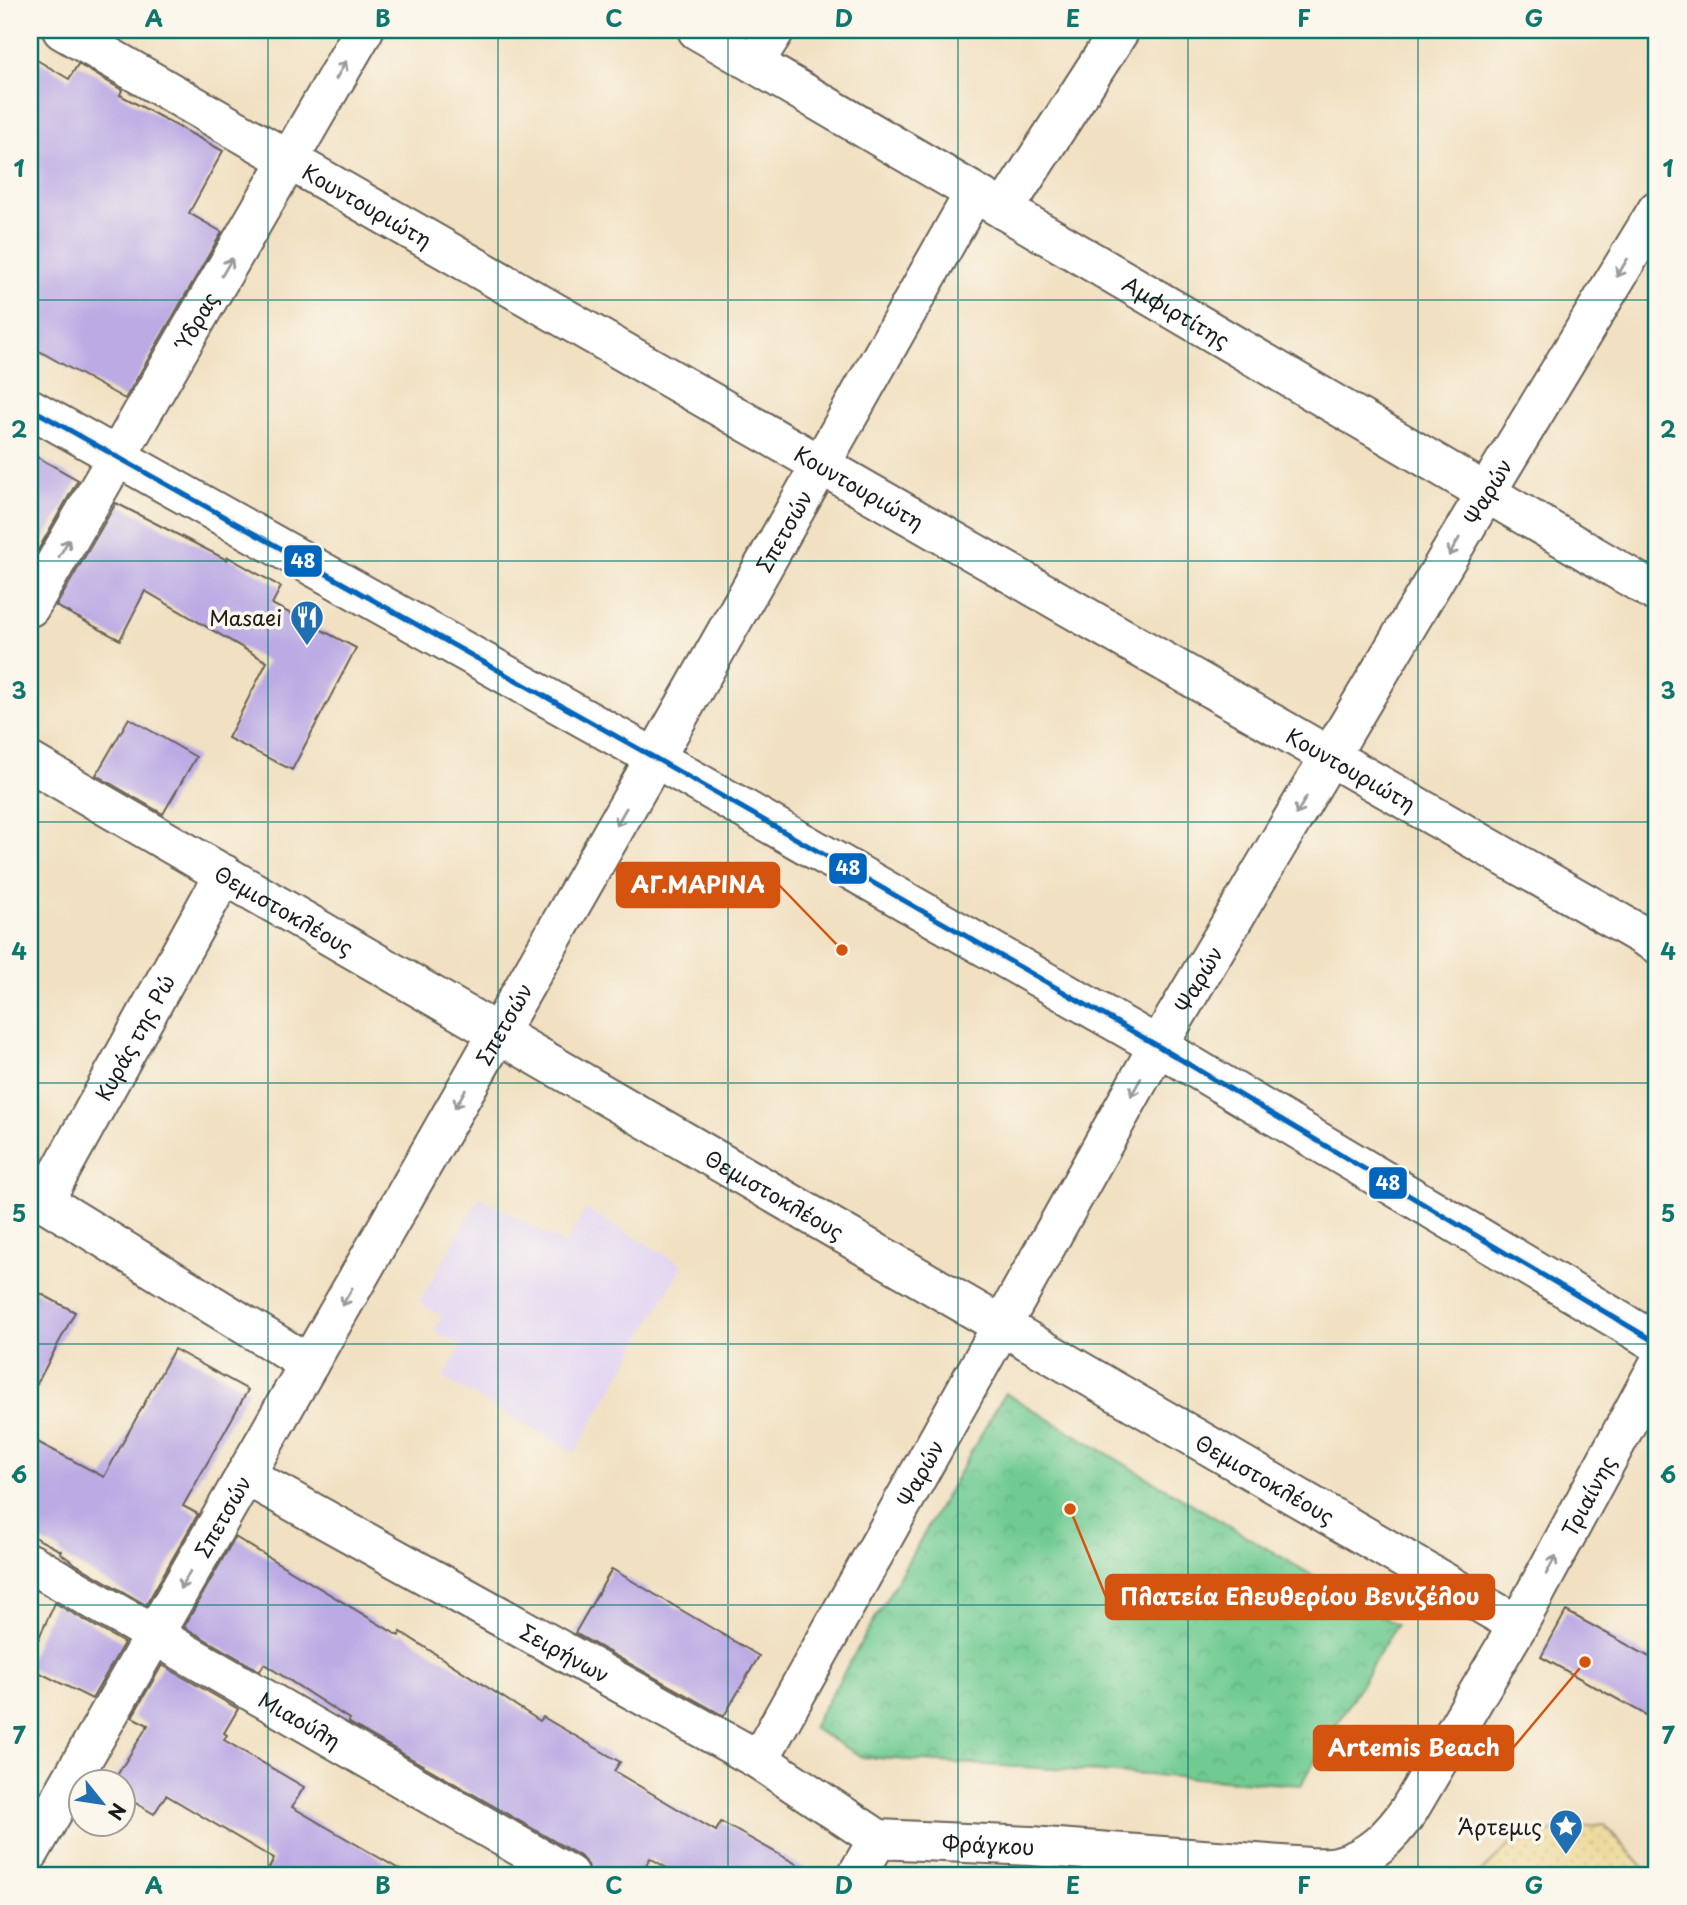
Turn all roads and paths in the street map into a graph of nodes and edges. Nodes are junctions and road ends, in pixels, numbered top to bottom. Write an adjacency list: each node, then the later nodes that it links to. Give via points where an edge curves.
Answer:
1 (62, 30): 7 (street, Κουντουριώτη)
2 (364, 30): 7 (street, Ύδρας, one-way to 2)
3 (697, 30): 6 (street, Αμφιρτίτης)
4 (775, 30): 6 (street)
5 (1120, 30): 8 (street, Σπετσών)
6 (754, 63): 8 (street, Αμφιρτίτης)
7 (289, 160): 11 (street, Ύδρας, one-way to 7); 12 (street, Κουντουριώτη)
8 (989, 201): 12 (street, Σπετσών); 13 (street, Αμφιρτίτης)
9 (1657, 210): 13 (street, Ψαρών, one-way to 13)
10 (30, 408): 11 (street)
11 (116, 458): 15 (street, Ύδρας, one-way to 11); 17 (street)
12 (820, 464): 16 (street, Κουντουριώτη); 17 (street, Σπετσών)
13 (1486, 493): 14 (street, Αμφιρτίτης); 16 (street, Ψαρών, one-way to 16)
14 (1657, 593)
15 (30, 607)
16 (1330, 756): 20 (street, Κουντουριώτη); 22 (street, Ψαρών, one-way to 22)
17 (655, 758): 21 (street, Σπετσών, one-way to 21); 22 (street)
18 (30, 762): 19 (street, Θεμιστοκλέους)
19 (224, 874): 21 (street, Θεμιστοκλέους); 23 (street, Κυράς της Ρώ)
20 (1657, 944)
21 (497, 1033): 24 (street, Θεμιστοκλέους); 26 (street, Σπετσών, one-way to 26)
22 (1158, 1046): 24 (street, Ψαρών, one-way to 24); 25 (street)
23 (37, 1197): 26 (street)
24 (1003, 1326): 30 (street, Θεμιστοκλέους); 32 (street, Ψαρών)
25 (1657, 1343)
26 (309, 1364): 28 (street, Σπετσών)
27 (1657, 1367): 30 (street, Τριαίνης, one-way to 27)
28 (245, 1475): 31 (street, Σπετσών, one-way to 31); 32 (street, Σειρήνων)
29 (30, 1563): 31 (street, Μιαούλη)
30 (1518, 1625): 33 (street, Φράγκου, via 1394,1831 1374,1849 1336,1866)
31 (154, 1635): 34 (street, Σπετσών); 35 (street, Μιαούλη)
32 (759, 1760): 33 (street, Σειρήνων)
33 (878, 1839): 36 (street)
34 (30, 1852)
35 (569, 1875)
36 (857, 1875)

